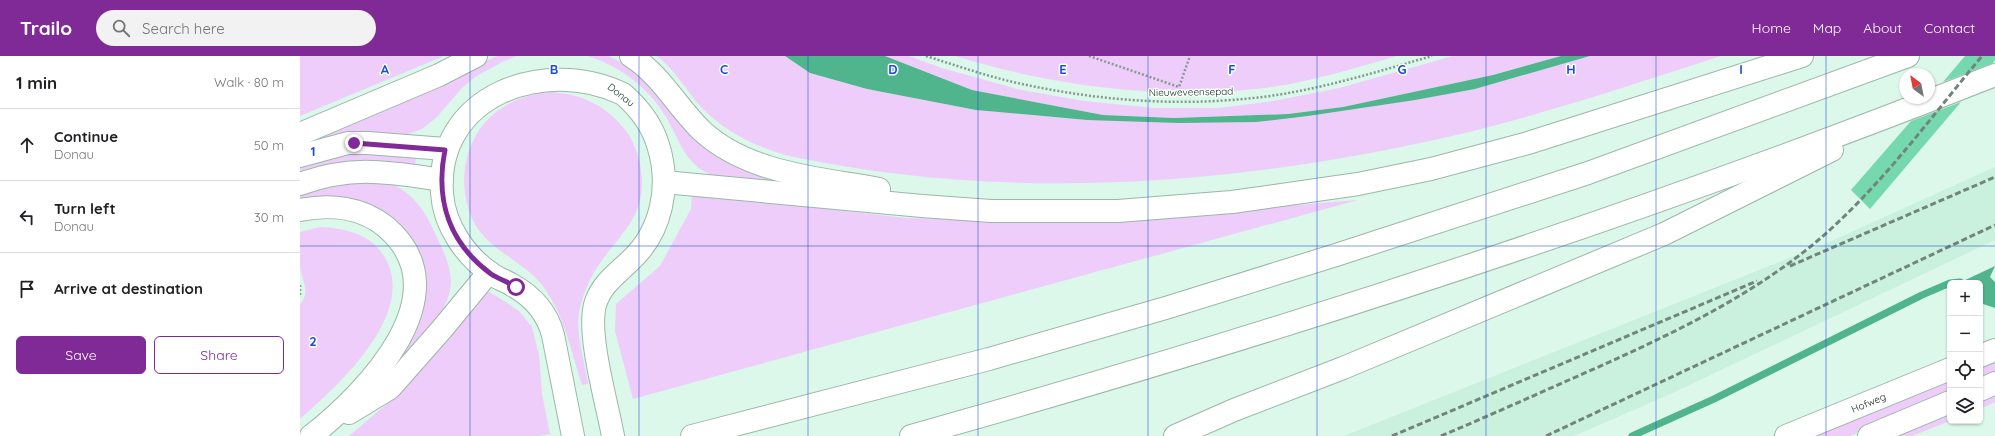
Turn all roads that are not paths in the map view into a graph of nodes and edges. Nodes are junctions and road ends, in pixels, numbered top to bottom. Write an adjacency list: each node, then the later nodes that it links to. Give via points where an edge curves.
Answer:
1 (476, 56): 9 (main road)
2 (631, 56): 15 (main road, via 656,76 703,132 728,150 780,170 879,189)
3 (1802, 56): 15 (main road, via 1528,143 1431,169 1358,184 1232,202 1118,211 991,211)
4 (1908, 56): 27 (main road, via 1588,172 1329,257 989,359)
5 (1995, 75): 6 (main road)
6 (1935, 98)
7 (1921, 104): 28 (main road, via 1680,192 1414,284)
8 (1922, 104): 29 (main road, via 1664,234)
9 (300, 134)
10 (445, 150): 11 (main road, via 348,143); 12 (main road, Donau); 13 (main road, Donau, via 461,118 488,90 520,75 543,70 583,73 608,84 636,106 657,141)
11 (300, 156)
12 (442, 180): 14 (main road, via 358,171 329,175); 17 (main road, Donau, via 444,208 452,229 463,247)
13 (664, 182): 15 (main road); 26 (main road, Donau, via 662,205 652,232 638,252 609,280 599,295 593,314 593,333)
14 (300, 184)
15 (922, 206)
16 (300, 210): 24 (main road, via 315,207 340,208 354,210 377,220 392,232 404,247 412,264 415,282 410,315 403,334 391,352 350,402)
17 (489, 272): 24 (main road, via 390,388); 25 (main road, Donau, via 522,291 539,306 550,324)
18 (1995, 350): 19 (main road)
19 (1983, 355)
20 (1947, 369): 30 (main road, Hofweg)
21 (1995, 383): 22 (main road)
22 (1983, 389)
23 (1947, 403): 31 (main road)
24 (312, 436)
25 (573, 436)
26 (613, 436)
27 (692, 436)
28 (911, 436)
29 (1175, 436)
30 (1786, 436)
31 (1869, 436)

